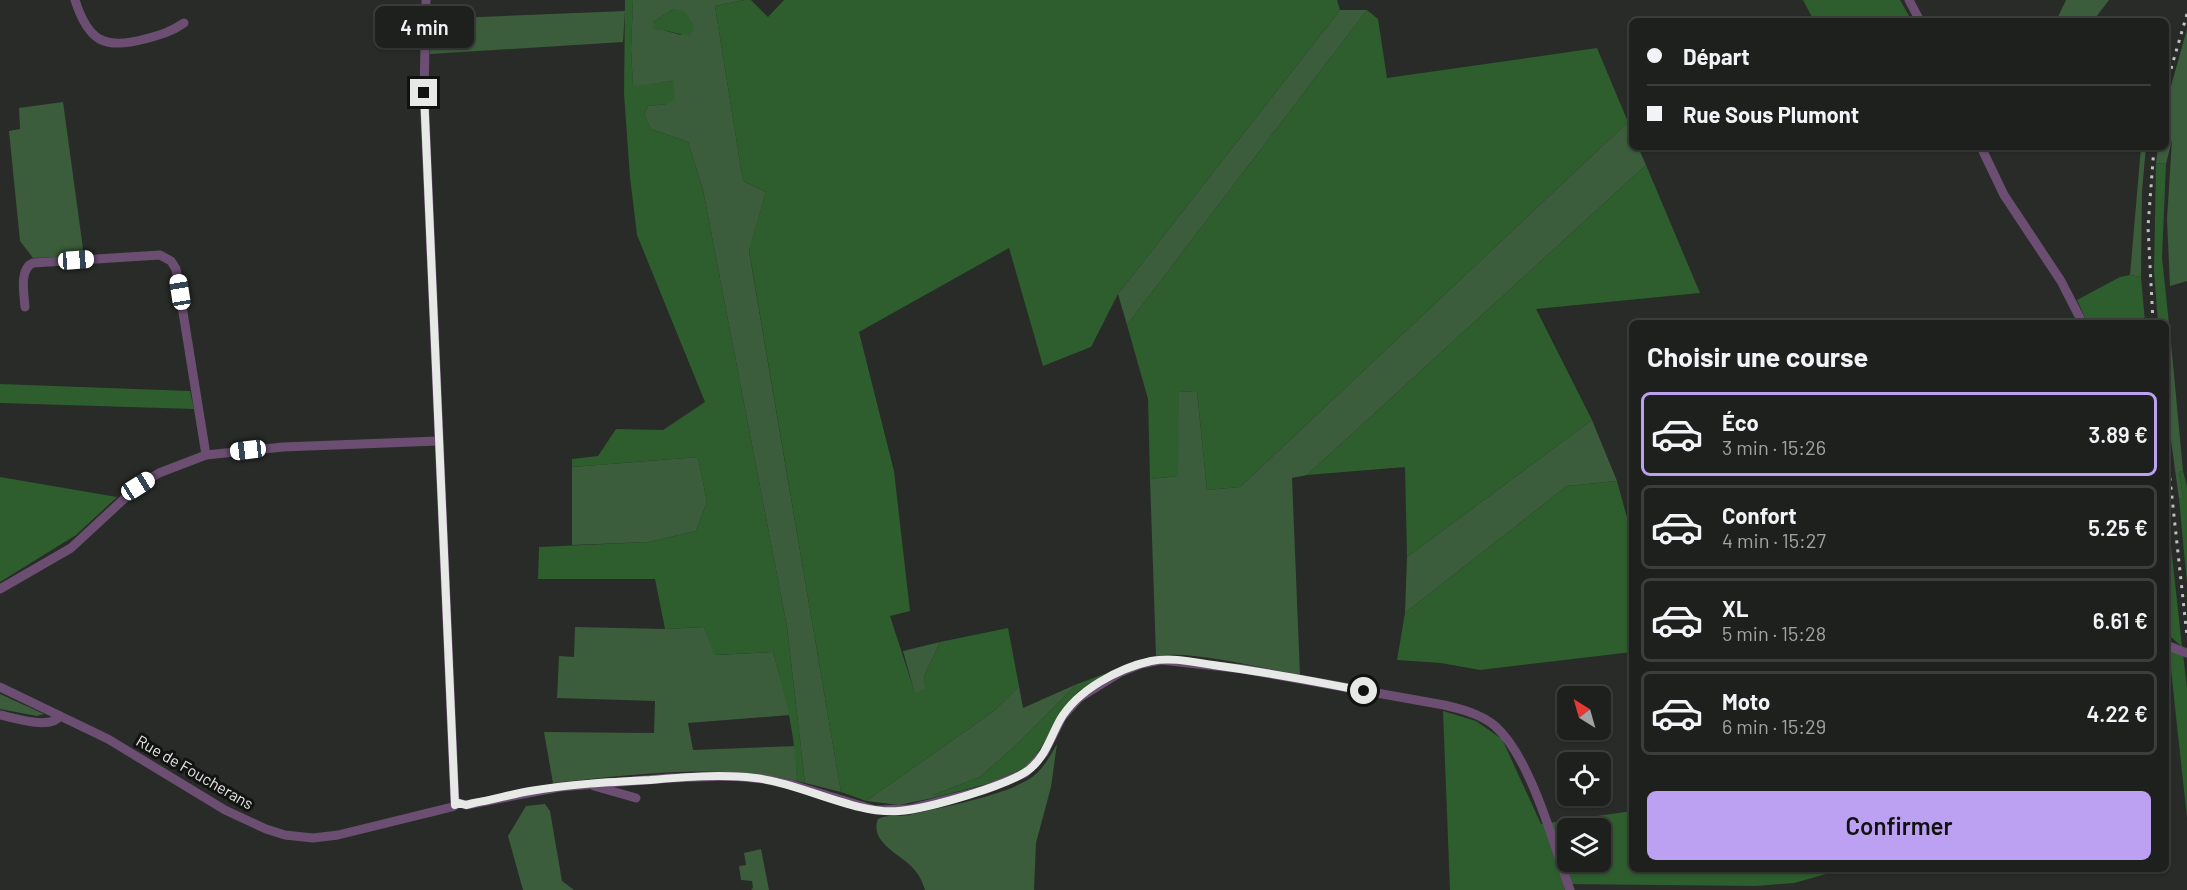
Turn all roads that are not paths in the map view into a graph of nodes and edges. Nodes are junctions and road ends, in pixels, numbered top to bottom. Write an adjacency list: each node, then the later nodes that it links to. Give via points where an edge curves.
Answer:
1 (75, 0): 5 (street, via 86,28 109,43 127,44 170,33)
2 (426, 0): 9 (street, via 424,93)
3 (1909, 0): 4 (street)
4 (1918, 18)
5 (184, 23)
6 (1982, 150): 8 (street, via 2004,195 2061,281)
7 (25, 307): 10 (street, via 24,271 33,263 160,255 171,261 176,269)
8 (2081, 320)
9 (438, 441): 10 (street, via 283,447); 19 (street)
10 (206, 455): 11 (street, via 159,473 138,486 71,548)
11 (0, 589)
12 (2169, 646): 13 (street)
13 (2187, 652)
14 (0, 687): 16 (street, Rue de Foucherans)
15 (0, 715): 16 (street, via 46,724)
16 (60, 716): 19 (street, Rue de Foucherans, via 108,739 225,810 285,835 338,835)
17 (588, 785): 18 (street); 19 (street, Rue de Foucherans); 20 (street, Rue de Foucherans, via 700,777 753,778 793,785 875,810 909,809 984,790 1018,776 1038,761 1062,717 1079,698 1121,672 1170,659 1444,705 1493,724 1515,749 1527,773)
18 (636, 798)
19 (455, 805)
20 (1570, 890)

